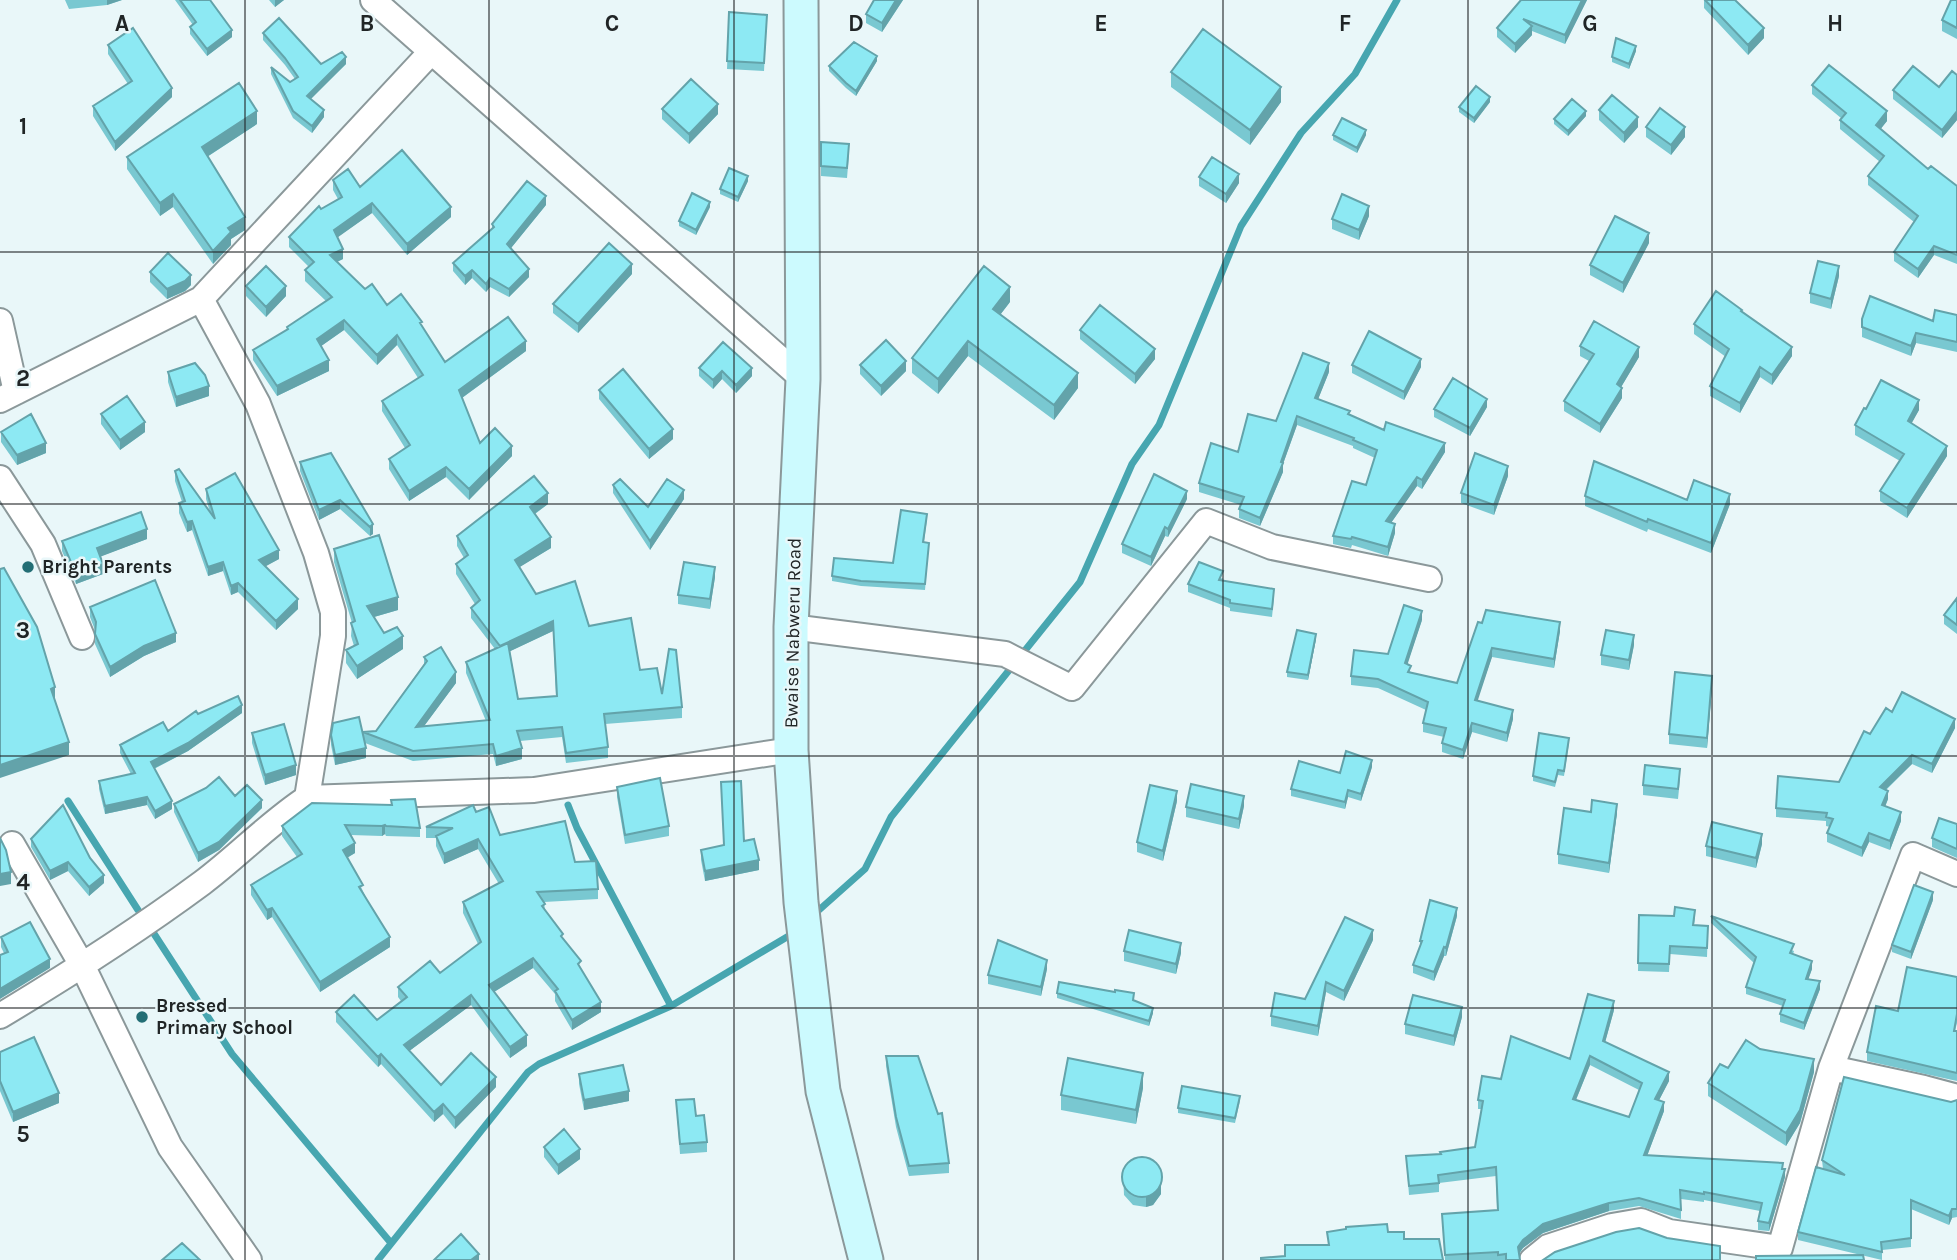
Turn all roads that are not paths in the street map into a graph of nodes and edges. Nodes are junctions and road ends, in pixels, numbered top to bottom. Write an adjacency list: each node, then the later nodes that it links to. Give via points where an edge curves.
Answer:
1 (373, 0): 3 (street)
2 (801, 0): 6 (main road, Bwaise Nabweru Road)
3 (431, 52): 4 (street); 6 (street)
4 (201, 299): 7 (street); 13 (street, via 258,404 316,553 332,612 333,636)
5 (0, 321): 7 (street)
6 (803, 379): 10 (main road, Bwaise Nabweru Road)
7 (8, 396)
8 (0, 478): 11 (street, via 43,544)
9 (1429, 579): 10 (street, via 1272,547 1206,521 1072,688 1005,654)
10 (791, 626): 12 (main road, Bwaise Nabweru Road)
11 (82, 637)
12 (791, 750): 13 (street, via 534,790); 22 (main road, Bwaise Nabweru Road, via 801,902 823,1091)
13 (307, 798): 16 (street, via 204,881)
14 (12, 844): 16 (street)
15 (1957, 874): 18 (street, via 1913,855)
16 (83, 967): 17 (street); 21 (street, via 170,1147)
17 (0, 1016)
18 (1831, 1068): 19 (street); 20 (street)
19 (1954, 1096)
20 (1782, 1254): 23 (street, via 1668,1232 1641,1221 1548,1247)
21 (249, 1260)
22 (866, 1260)
23 (1532, 1260)

